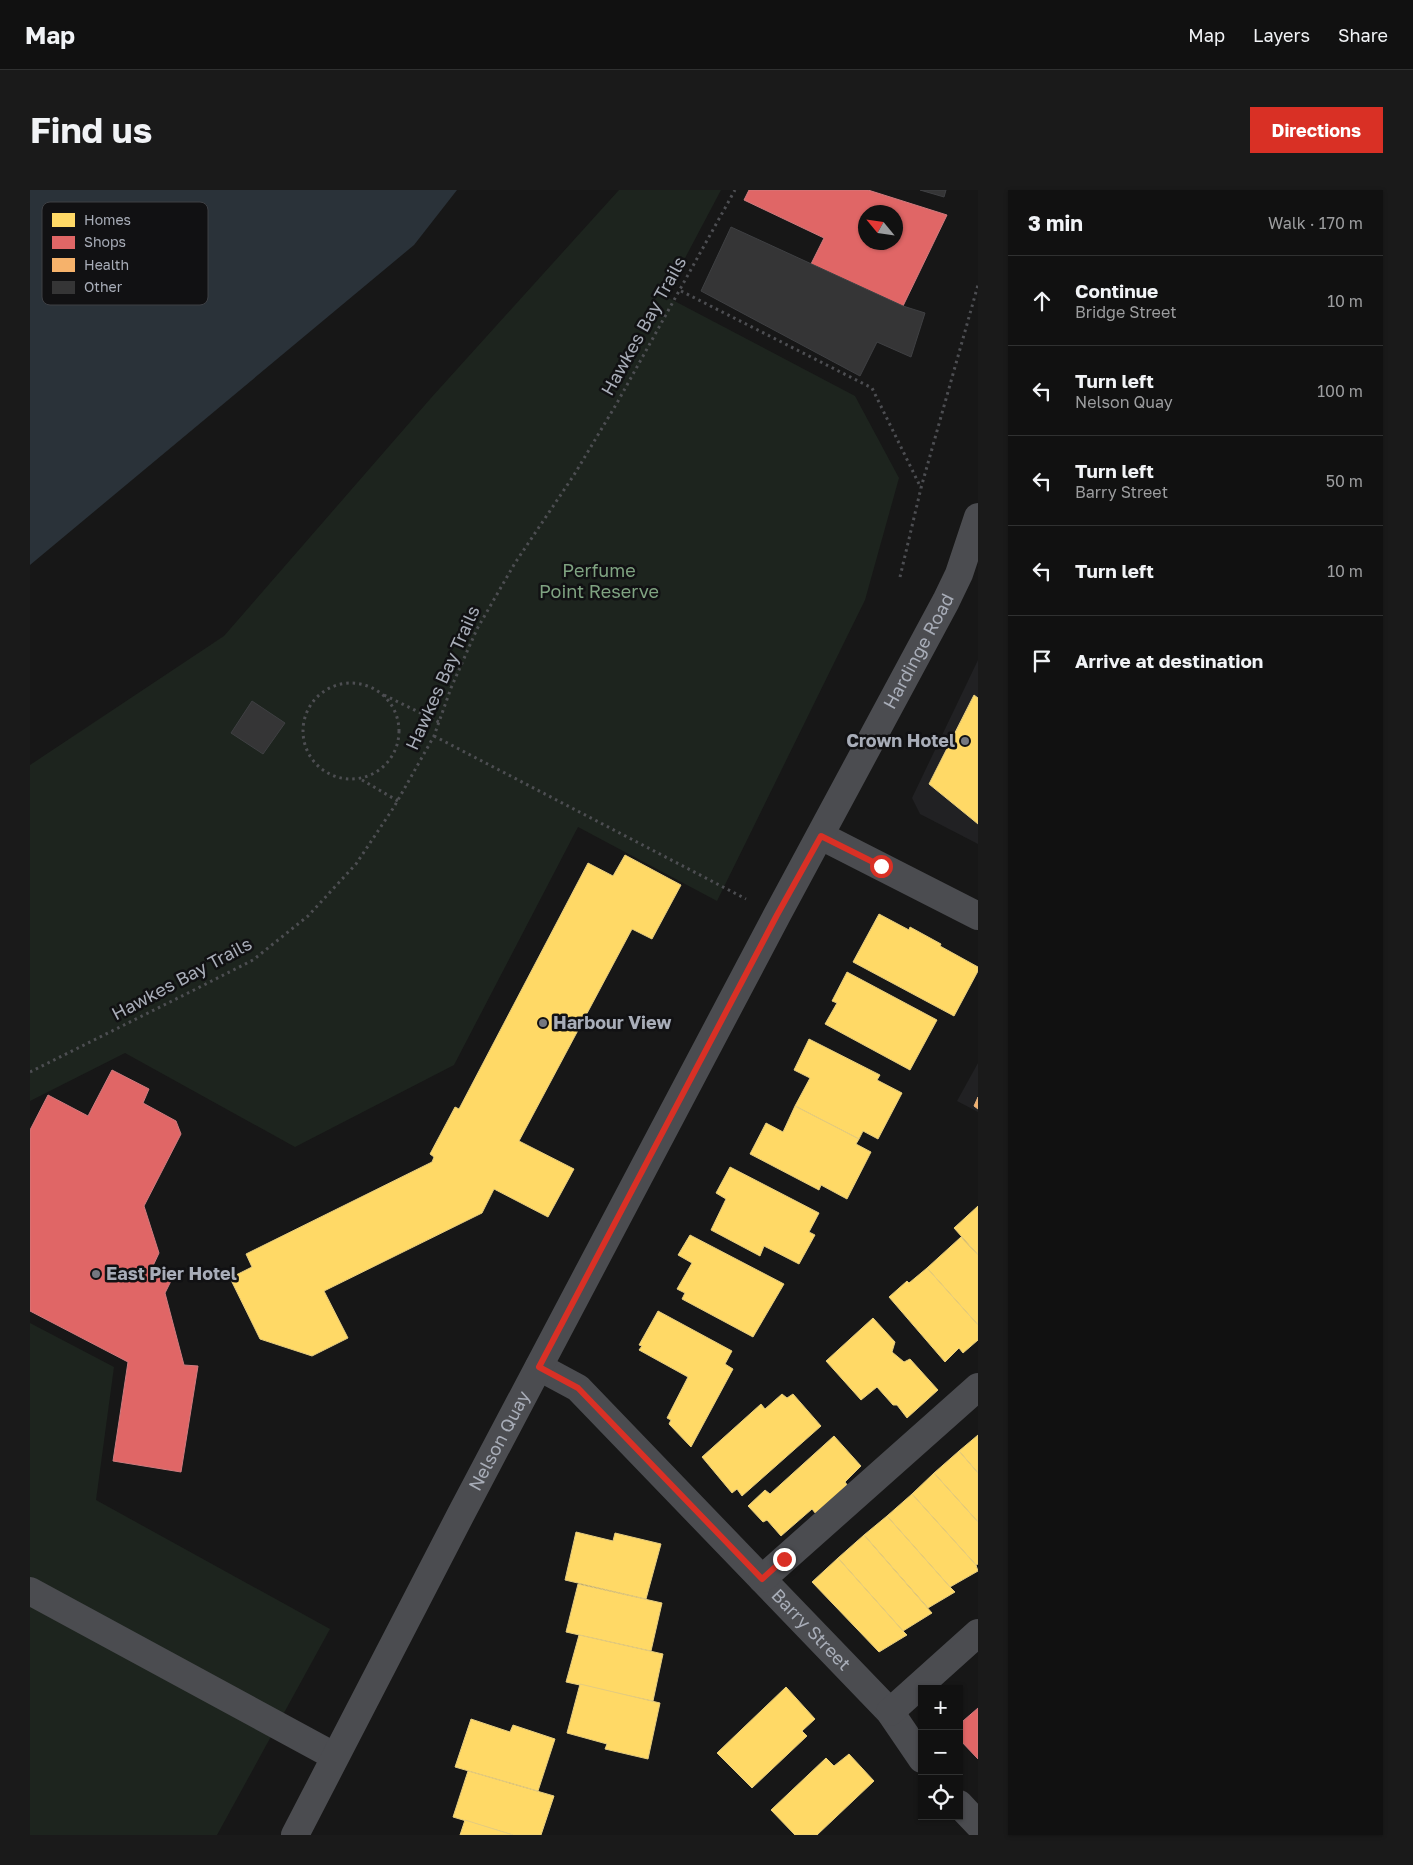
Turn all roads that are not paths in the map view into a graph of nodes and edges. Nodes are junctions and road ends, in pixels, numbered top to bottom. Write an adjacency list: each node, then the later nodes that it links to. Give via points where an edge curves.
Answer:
1 (978, 517): 2 (street, Hardinge Road, via 959,574 946,601)
2 (821, 836): 3 (street); 4 (street, Nelson Quay)
3 (978, 916)
4 (539, 1367): 6 (street, Barry Street, via 578,1388); 11 (street, Nelson Quay)
5 (978, 1387): 6 (street)
6 (762, 1579): 9 (street, Barry Street)
7 (30, 1591): 11 (street)
8 (978, 1633): 9 (street)
9 (890, 1712): 10 (street, Barry Street)
10 (918, 1753)
11 (334, 1756): 14 (street, Nelson Quay)
12 (963, 1808): 13 (street)
13 (978, 1824)
14 (294, 1835)

